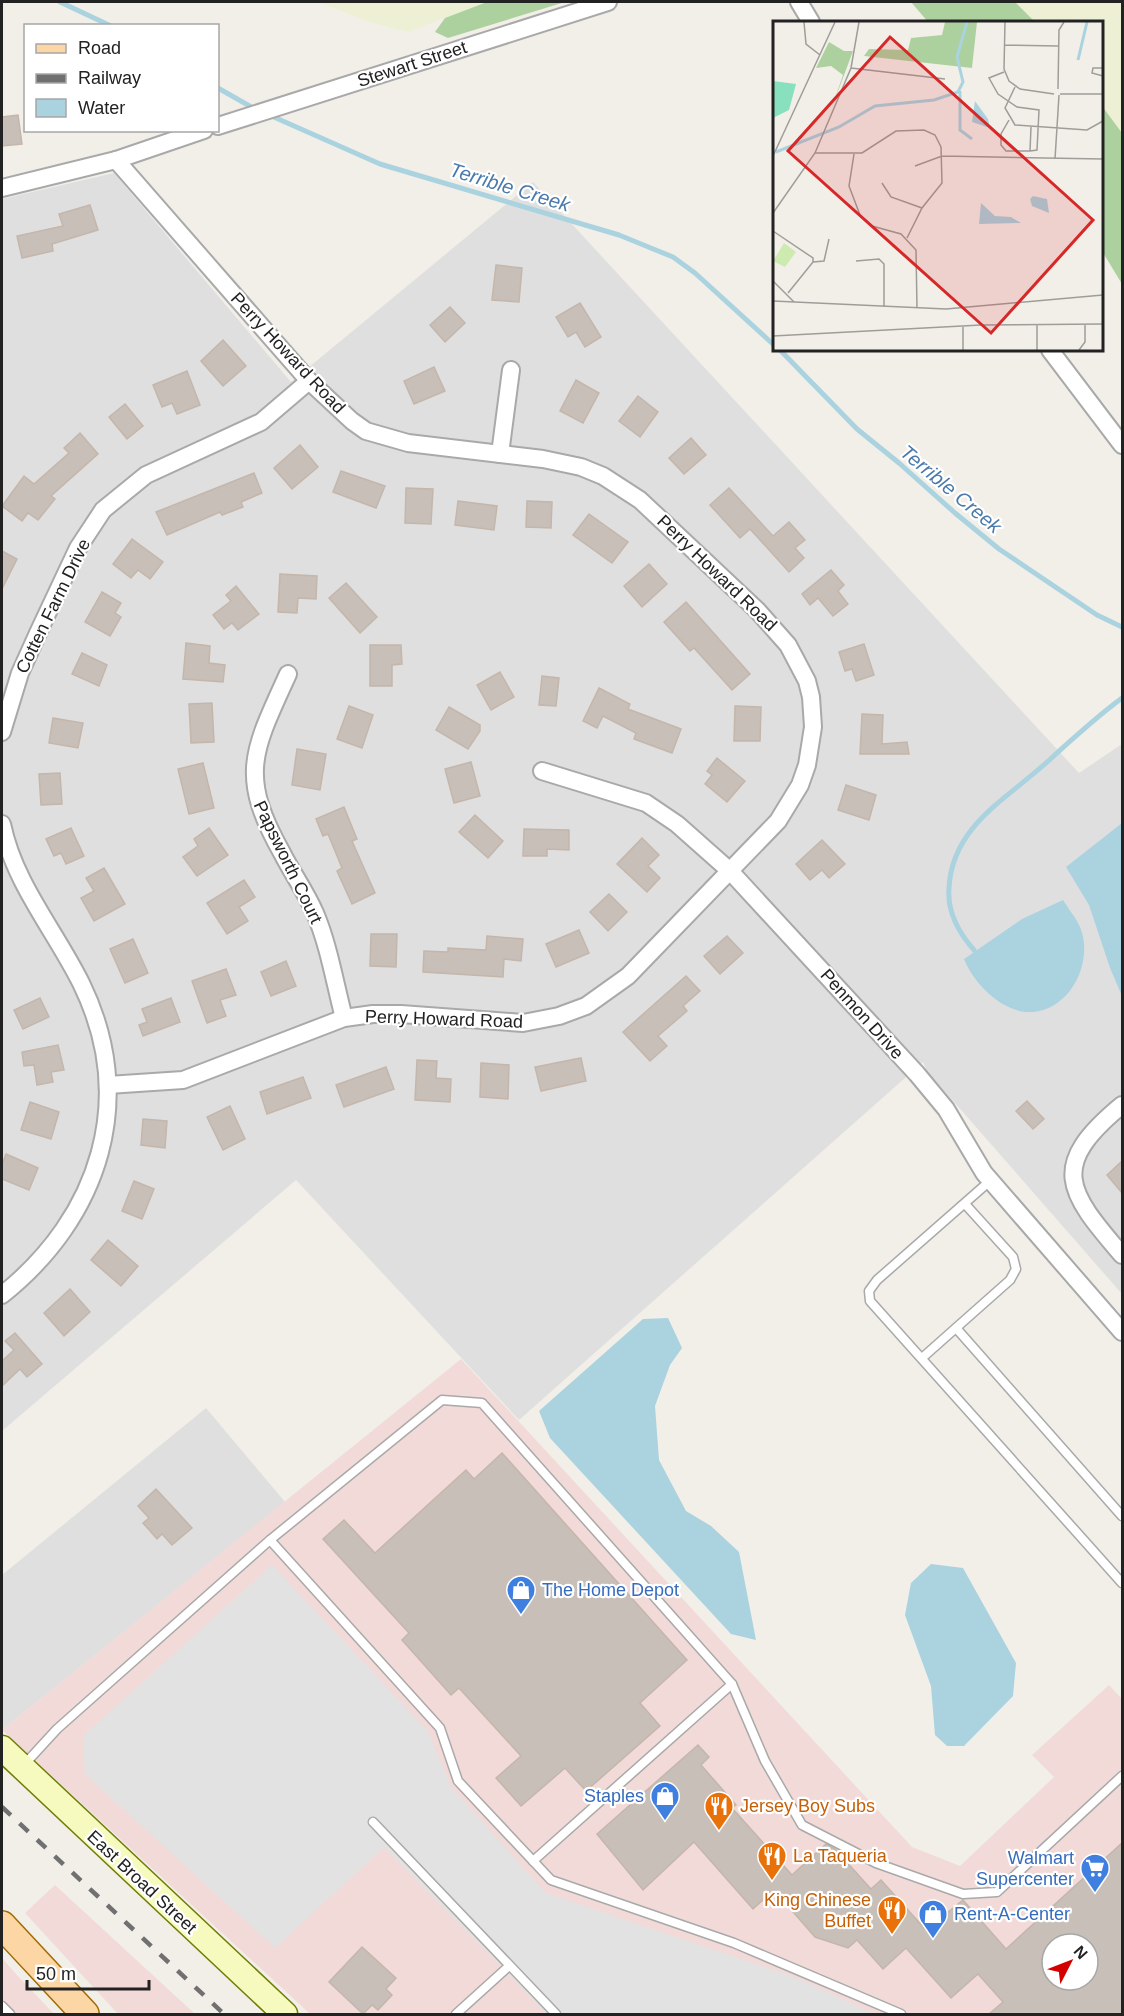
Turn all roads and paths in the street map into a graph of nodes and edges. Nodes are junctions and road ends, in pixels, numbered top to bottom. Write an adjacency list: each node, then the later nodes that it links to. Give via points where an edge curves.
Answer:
1 (608, 2): 4 (street, Stewart Street)
2 (799, 2): 3 (street)
3 (810, 21)
4 (219, 126)
5 (198, 132): 6 (street)
6 (116, 160): 7 (street); 10 (street, Perry Howard Road)
7 (2, 188)
8 (1051, 351): 11 (street)
9 (511, 370): 12 (street)
10 (309, 381): 12 (street, Perry Howard Road, via 336,409 366,431 408,443); 14 (street, Cotten Farm Drive, via 261,422 146,475 103,510 78,548)
11 (1122, 445)
12 (500, 454): 18 (street, Perry Howard Road, via 581,467 623,487 758,610 798,661 813,711 807,765 778,821)
13 (288, 674): 19 (street, Papsworth Court, via 258,747 255,794 269,831 314,912)
14 (3, 714): 15 (street, Cotten Farm Drive)
15 (2, 732)
16 (543, 771): 18 (street, Penmon Drive, via 646,803 678,824)
17 (2, 824): 20 (street, via 13,863 91,1006 100,1032)
18 (730, 872): 19 (street, Perry Howard Road, via 628,976 586,1006 523,1023 401,1014); 22 (street, Penmon Drive, via 931,1091)
19 (344, 1018): 20 (street, Perry Howard Road, via 183,1080)
20 (108, 1085): 25 (street, via 103,1143 86,1194 55,1245)
21 (1122, 1105): 24 (street, via 1085,1142 1075,1161 1073,1181 1078,1200)
22 (991, 1180): 23 (lane); 27 (street, Penmon Drive)
23 (965, 1204): 26 (lane, via 1013,1257 1016,1269 1010,1280); 28 (lane, via 869,1291 870,1301)
24 (1122, 1254)
25 (2, 1295)
26 (956, 1328): 28 (lane); 29 (lane)
27 (1122, 1332)
28 (922, 1358): 31 (lane)
29 (1122, 1516)
30 (270, 1540): 32 (lane, via 442,1400 482,1403); 34 (lane, via 57,1729); 37 (lane, via 440,1728 458,1781)
31 (1122, 1583)
32 (732, 1684): 35 (lane, via 765,1761 802,1826 876,1863 963,1894 997,1892); 37 (lane)
33 (2, 1748): 34 (main road, East Broad Street)
34 (20, 1768): 43 (main road, East Broad Street)
35 (1122, 1776)
36 (373, 1822): 39 (lane)
37 (533, 1861): 46 (lane, via 551,1880 734,1943)
38 (2, 1925): 42 (main road)
39 (508, 1967): 44 (lane); 45 (lane)
40 (2, 2006): 41 (lane)
41 (10, 2014)
42 (85, 2014)
43 (285, 2014)
44 (456, 2014)
45 (556, 2014)
46 (901, 2014)

